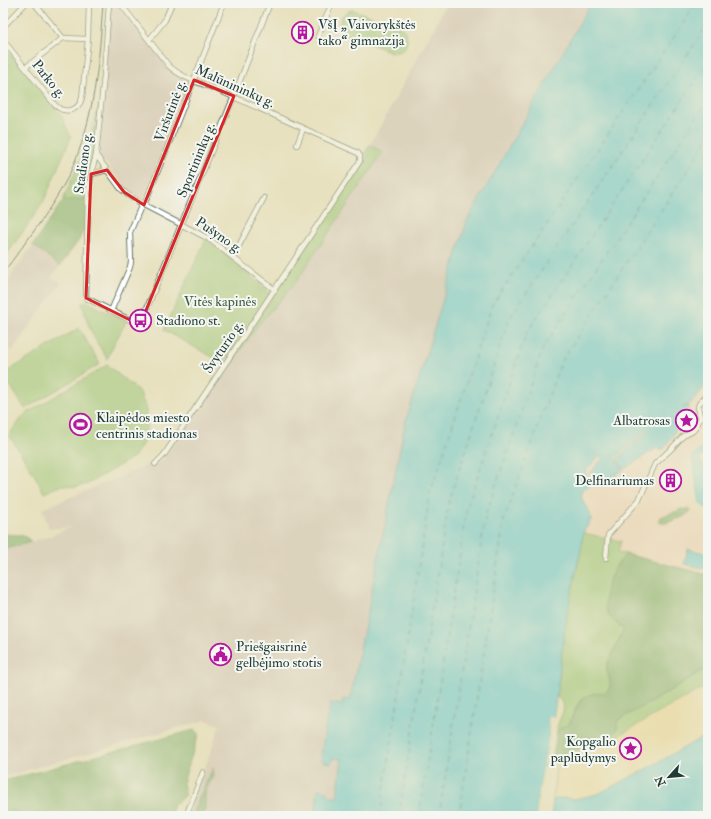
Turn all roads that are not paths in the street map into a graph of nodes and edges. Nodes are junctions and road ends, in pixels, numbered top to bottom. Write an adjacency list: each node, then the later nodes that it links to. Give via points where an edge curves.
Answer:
1 (26, 3): 10 (street)
2 (34, 3): 12 (street)
3 (89, 3): 13 (street)
4 (109, 3): 21 (street, Stadiono g.)
5 (120, 3): 15 (street, Malūnininkų g.)
6 (172, 3): 15 (street, via 164,20)
7 (224, 3): 17 (street, Viršutinė g.)
8 (270, 3): 18 (street, Sportininkų g.)
9 (332, 3): 11 (street)
10 (3, 27)
11 (318, 36)
12 (63, 38): 13 (street); 16 (street)
13 (88, 39): 16 (street, Parko g., via 82,98 80,104 73,109 58,109)
14 (3, 40): 16 (street, Parko g.)
15 (149, 40): 17 (street, Malūnininkų g., via 174,71)
16 (26, 68)
17 (194, 80): 18 (street, Malūnininkų g.); 26 (street, Viršutinė g.)
18 (234, 96): 19 (street, Malūnininkų g.); 27 (street, Sportininkų g.)
19 (303, 128): 20 (street); 22 (street, Malūnininkų g., via 358,153)
20 (297, 144)
21 (96, 155): 23 (street, Pušyno g.); 24 (street, Stadiono g.)
22 (360, 161): 29 (street, Švyturio g.)
23 (106, 170): 24 (street); 26 (street, Pušyno g., via 124,192)
24 (91, 174): 30 (street, Stadiono g., via 88,192 86,298)
25 (264, 198): 28 (street)
26 (143, 204): 27 (street, Pušyno g.); 30 (street, via 130,232 130,267)
27 (181, 223): 28 (street, Pušyno g., via 210,238); 31 (street, Sportininkų g.)
28 (233, 257): 29 (street, Pušyno g.)
29 (275, 290): 33 (street, Švyturio g., via 164,455)
30 (111, 311): 31 (street, Stadiono g.)
31 (140, 325)
32 (708, 393): 34 (street, via 699,404 700,419 693,431 683,436 655,464 639,500 608,535)
33 (155, 464)
34 (606, 558)
35 (203, 772): 36 (street)
36 (186, 816)

